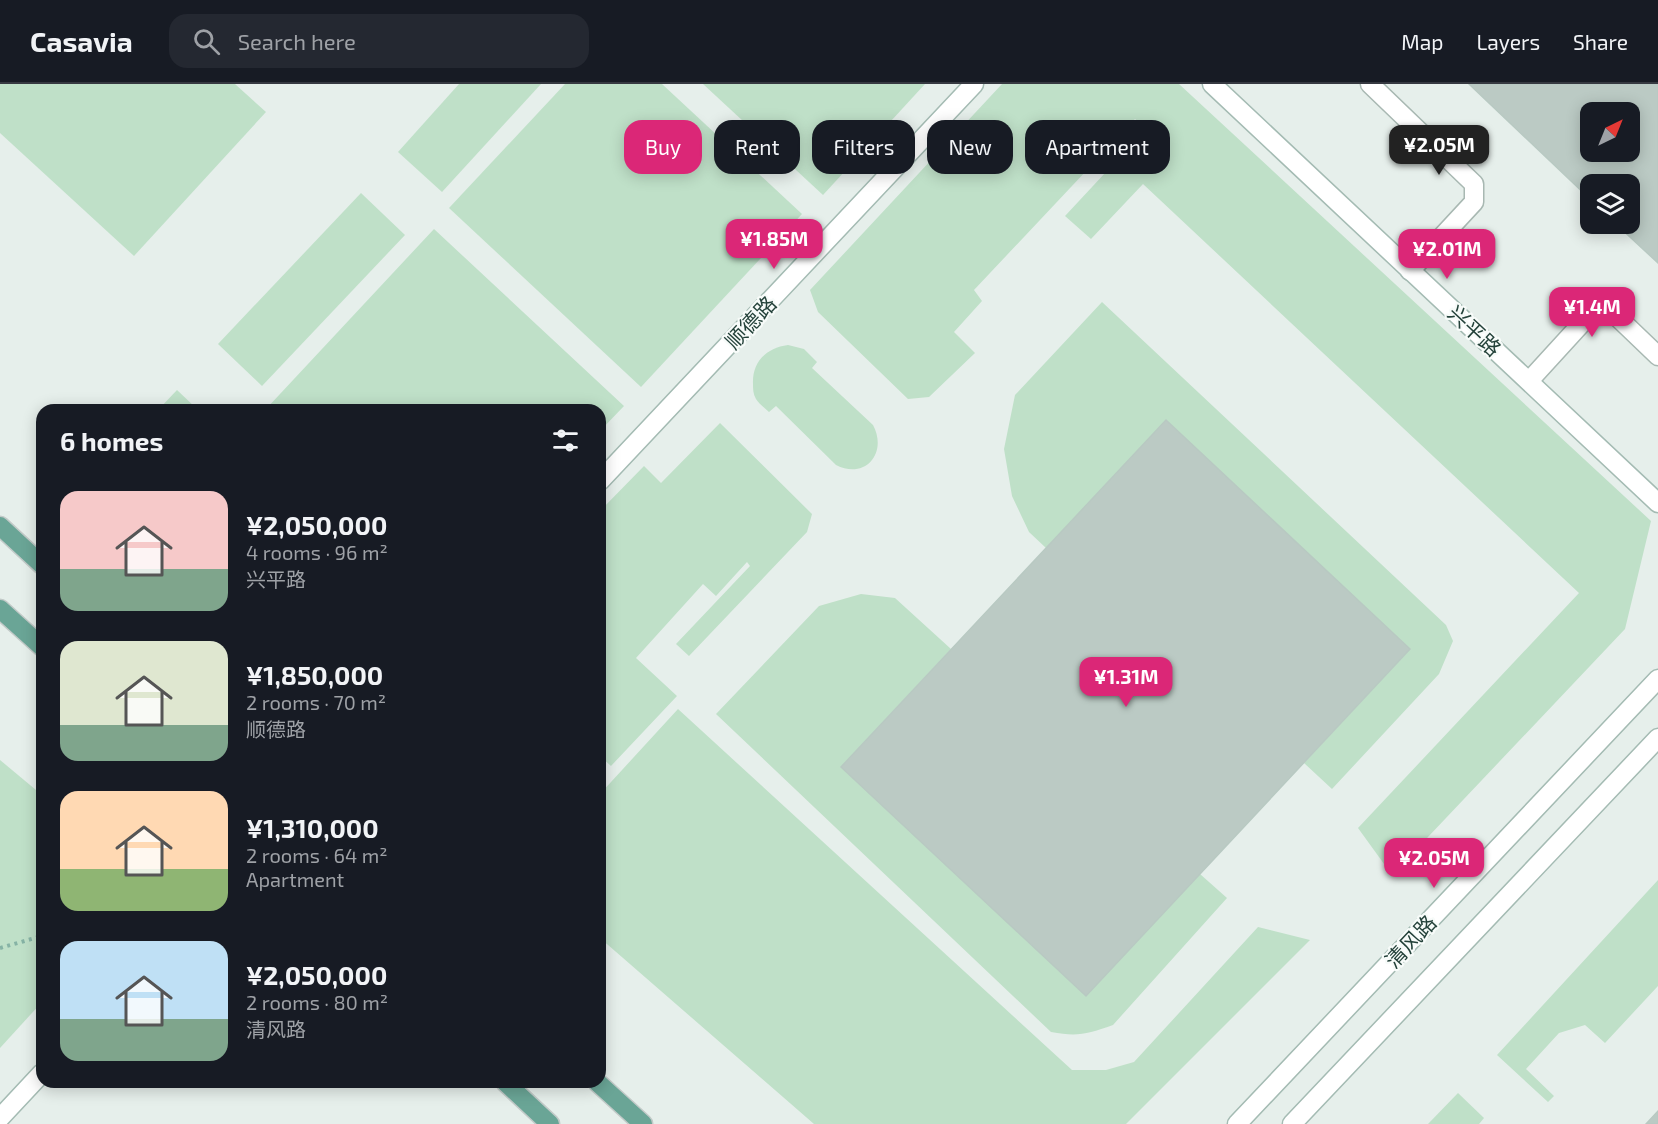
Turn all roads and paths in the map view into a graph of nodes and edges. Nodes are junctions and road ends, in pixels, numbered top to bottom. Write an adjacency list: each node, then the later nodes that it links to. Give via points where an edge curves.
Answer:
1 (974, 84): 7 (street, 顺德路)
2 (1212, 84): 4 (street, 兴平路)
3 (1370, 84): 4 (street, via 1474,184 1474,202)
4 (1410, 271): 6 (street, 兴平路)
5 (1658, 356): 6 (street, via 1609,309 1593,311)
6 (1529, 381): 8 (street, 兴平路)
7 (606, 475)
8 (1658, 503)
9 (0, 526): 10 (main road)
10 (36, 559)
11 (0, 609): 12 (main road)
12 (36, 642)
13 (1658, 679): 23 (street, 清风路)
14 (1658, 738): 24 (street, 清风路)
15 (36, 938): 16 (path)
16 (0, 948)
17 (36, 1079): 20 (street)
18 (511, 1088): 21 (main road)
19 (604, 1088): 22 (main road)
20 (0, 1118)
21 (550, 1124)
22 (643, 1124)
23 (1237, 1124)
24 (1292, 1124)

